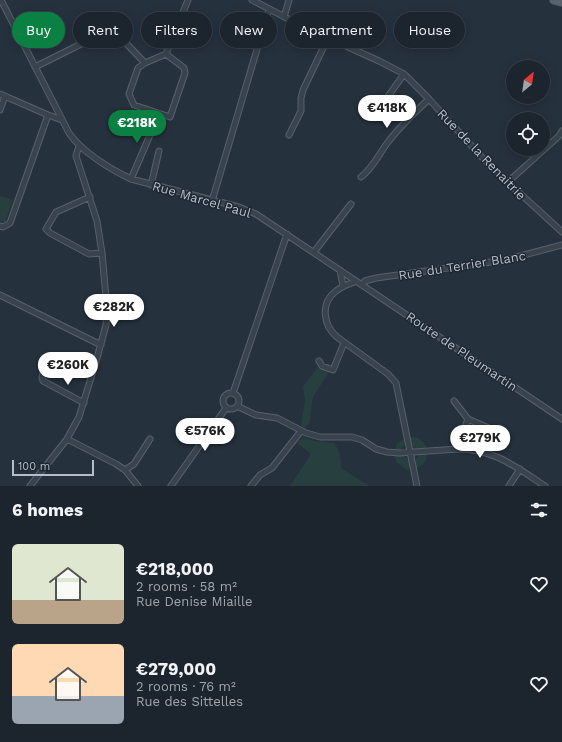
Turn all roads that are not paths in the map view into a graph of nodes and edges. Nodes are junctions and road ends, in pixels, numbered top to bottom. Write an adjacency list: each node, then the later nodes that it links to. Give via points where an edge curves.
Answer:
1 (1, 0): 13 (street)
2 (188, 0): 11 (street)
3 (252, 0): 5 (street, Rue de la Renaitrie)
4 (289, 0): 6 (street)
5 (269, 9): 6 (street, Rue de la Renaitrie); 31 (street)
6 (284, 17)
7 (73, 48): 13 (street)
8 (131, 48): 12 (street)
9 (323, 48): 23 (street, via 303,90 301,111)
10 (351, 48): 14 (street, Rue de la Renaitrie)
11 (166, 54): 12 (street); 19 (street, via 184,68 185,73 170,117)
12 (145, 63): 19 (street, via 138,68 130,94 134,105)
13 (35, 67): 21 (street)
14 (404, 74): 16 (street, Rue de la Renaitrie); 17 (street, via 384,102)
15 (2, 95): 18 (street); 20 (street)
16 (429, 99): 26 (street, via 404,122 368,172); 28 (street, Rue de la Renaitrie, via 489,165)
17 (389, 107)
18 (0, 110)
19 (159, 114): 27 (street)
20 (48, 115): 21 (street); 33 (street, via 10,224)
21 (62, 120): 24 (street)
22 (562, 131): 28 (street)
23 (289, 135)
24 (79, 146): 27 (street, Rue Marcel Paul); 30 (street, via 76,156)
25 (159, 151): 29 (street)
26 (361, 177)
27 (131, 179): 29 (street, Rue Marcel Paul)
28 (508, 182): 34 (street, Rue de la Renaitrie)
29 (150, 185): 31 (street, Rue Marcel Paul)
30 (90, 197): 37 (street); 37 (street, via 56,212 46,229 89,254)
31 (212, 201): 35 (street, Rue Marcel Paul, via 256,214)
32 (351, 204): 38 (street)
33 (0, 226)
34 (562, 232)
35 (287, 234): 38 (street, Rue Marcel Paul); 48 (street)
36 (562, 245): 41 (street, Rue du Terrier Blanc, via 505,260 376,278)
37 (102, 252): 45 (street, via 107,308)
38 (314, 252): 39 (street, Rue Marcel Paul)
39 (340, 270): 40 (street, Rue Marcel Paul); 42 (street)
40 (356, 280): 41 (street, Rue Marcel Paul); 42 (street)
41 (362, 284): 54 (street, Route de Pleumartin)
42 (343, 286): 44 (street, via 329,298 325,313 328,327)
43 (0, 295): 45 (street)
44 (344, 343): 46 (street, via 334,370 322,366); 60 (street, via 388,374 396,383)
45 (101, 345): 50 (street)
46 (319, 361)
47 (43, 372): 50 (street, via 43,381)
48 (233, 393): 51 (street, via 238,399); 52 (street, via 223,398)
49 (454, 401): 53 (street)
50 (84, 403): 57 (street)
51 (237, 406): 52 (street, via 232,409); 55 (street, via 254,415 277,418)
52 (226, 408): 65 (street)
53 (468, 419): 56 (street); 59 (street, via 464,430)
54 (562, 419)
55 (301, 431): 60 (street, via 320,436 352,436 376,449 387,452); 66 (street, via 272,468 260,475)
56 (500, 433)
57 (67, 439): 62 (street); 63 (street)
58 (150, 439): 62 (street, via 134,464)
59 (468, 449): 60 (street); 61 (street, via 495,455)
60 (410, 452): 67 (street)
61 (520, 469): 68 (street); 69 (street)
62 (125, 470): 64 (street)
63 (30, 486)
64 (138, 486)
65 (171, 486)
66 (251, 486)
67 (417, 486)
68 (509, 486)
69 (545, 486)

